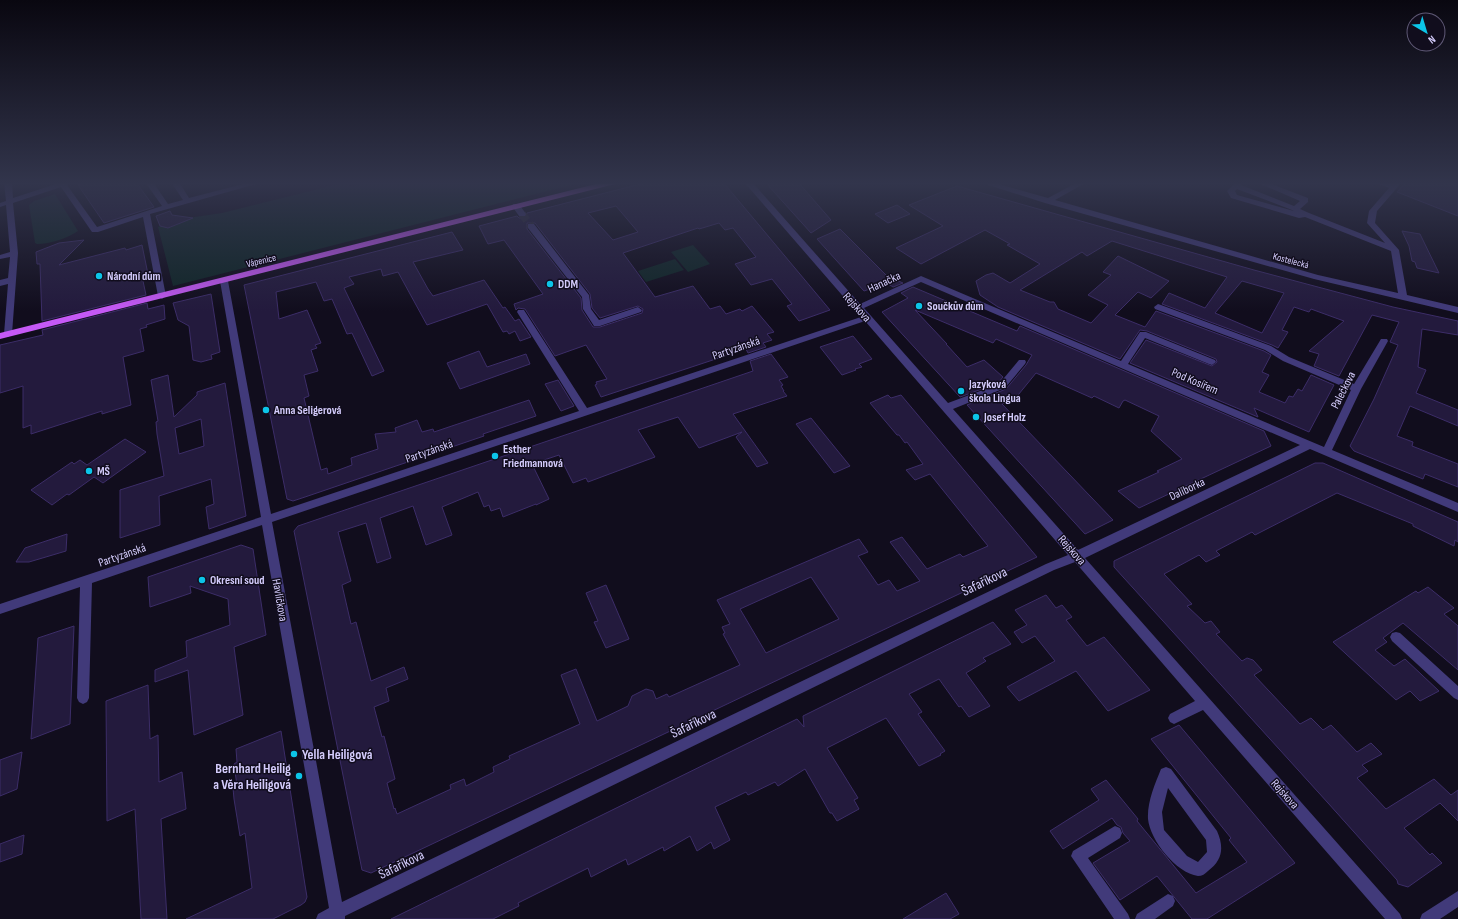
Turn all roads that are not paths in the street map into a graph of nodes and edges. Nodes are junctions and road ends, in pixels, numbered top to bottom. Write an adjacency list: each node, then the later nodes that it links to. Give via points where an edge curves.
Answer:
1 (12, 225): 12 (street)
2 (92, 225): 3 (street, via 95,230)
3 (111, 225)
4 (148, 225): 18 (street)
5 (442, 225): 16 (main road, Vápenice)
6 (785, 225): 21 (street, Rejskova)
7 (1132, 225): 19 (street, Kostelecká, via 1265,263)
8 (1331, 225): 11 (street)
9 (1374, 225): 11 (street)
10 (531, 226): 22 (street, via 586,297 586,309 596,324)
11 (1395, 250): 19 (street)
12 (14, 253): 13 (street); 15 (street)
13 (0, 257)
14 (921, 279): 21 (street, Hanačka); 30 (street, Pod Kosířem)
15 (12, 280): 17 (street); 26 (street)
16 (224, 281): 18 (main road, Vápenice); 37 (street, Havlíčkova)
17 (0, 283)
18 (162, 296): 26 (main road, Vápenice)
19 (1404, 298): 23 (street, Kostelecká)
20 (1158, 307): 31 (street, via 1268,348 1286,359)
21 (857, 308): 25 (street, Rejskova)
22 (638, 310)
23 (1458, 310)
24 (521, 312): 33 (street)
25 (866, 318): 32 (street, Rejskova); 33 (street, Partyzánská)
26 (4, 335)
27 (1384, 341): 31 (street, Palečkova)
28 (1022, 362): 32 (street, via 1002,386)
29 (1212, 362): 30 (street, via 1143,334)
30 (1123, 364): 34 (street, Pod Kosířem)
31 (1356, 390): 35 (street, Palečkova)
32 (946, 408): 38 (street, Rejskova)
33 (585, 412): 37 (street, Partyzánská)
34 (1309, 445): 35 (street, Pod Kosířem); 38 (street, Daliborka)
35 (1326, 452): 36 (street, Pod Kosířem)
36 (1458, 508)
37 (266, 520): 39 (street, Partyzánská); 50 (street, Havlíčkova)
38 (1077, 556): 44 (street, Rejskova); 50 (street, Šafaříkova)
39 (86, 580): 40 (street, Partyzánská); 43 (street)
40 (0, 609)
41 (1396, 637): 42 (street)
42 (1458, 694)
43 (82, 698)
44 (1205, 702): 45 (street); 54 (street, Rejskova)
45 (1174, 718)
46 (1166, 774): 46 (street, via 1212,836 1216,847 1214,856 1200,869 1182,862 1159,835 1154,816)
47 (1115, 833): 52 (street, via 1078,856)
48 (1458, 898): 55 (street)
49 (1168, 901): 53 (street)
50 (338, 916): 51 (street, Šafaříkova)
51 (323, 919)
52 (1123, 919)
53 (1142, 919)
54 (1395, 919)
55 (1427, 919)

